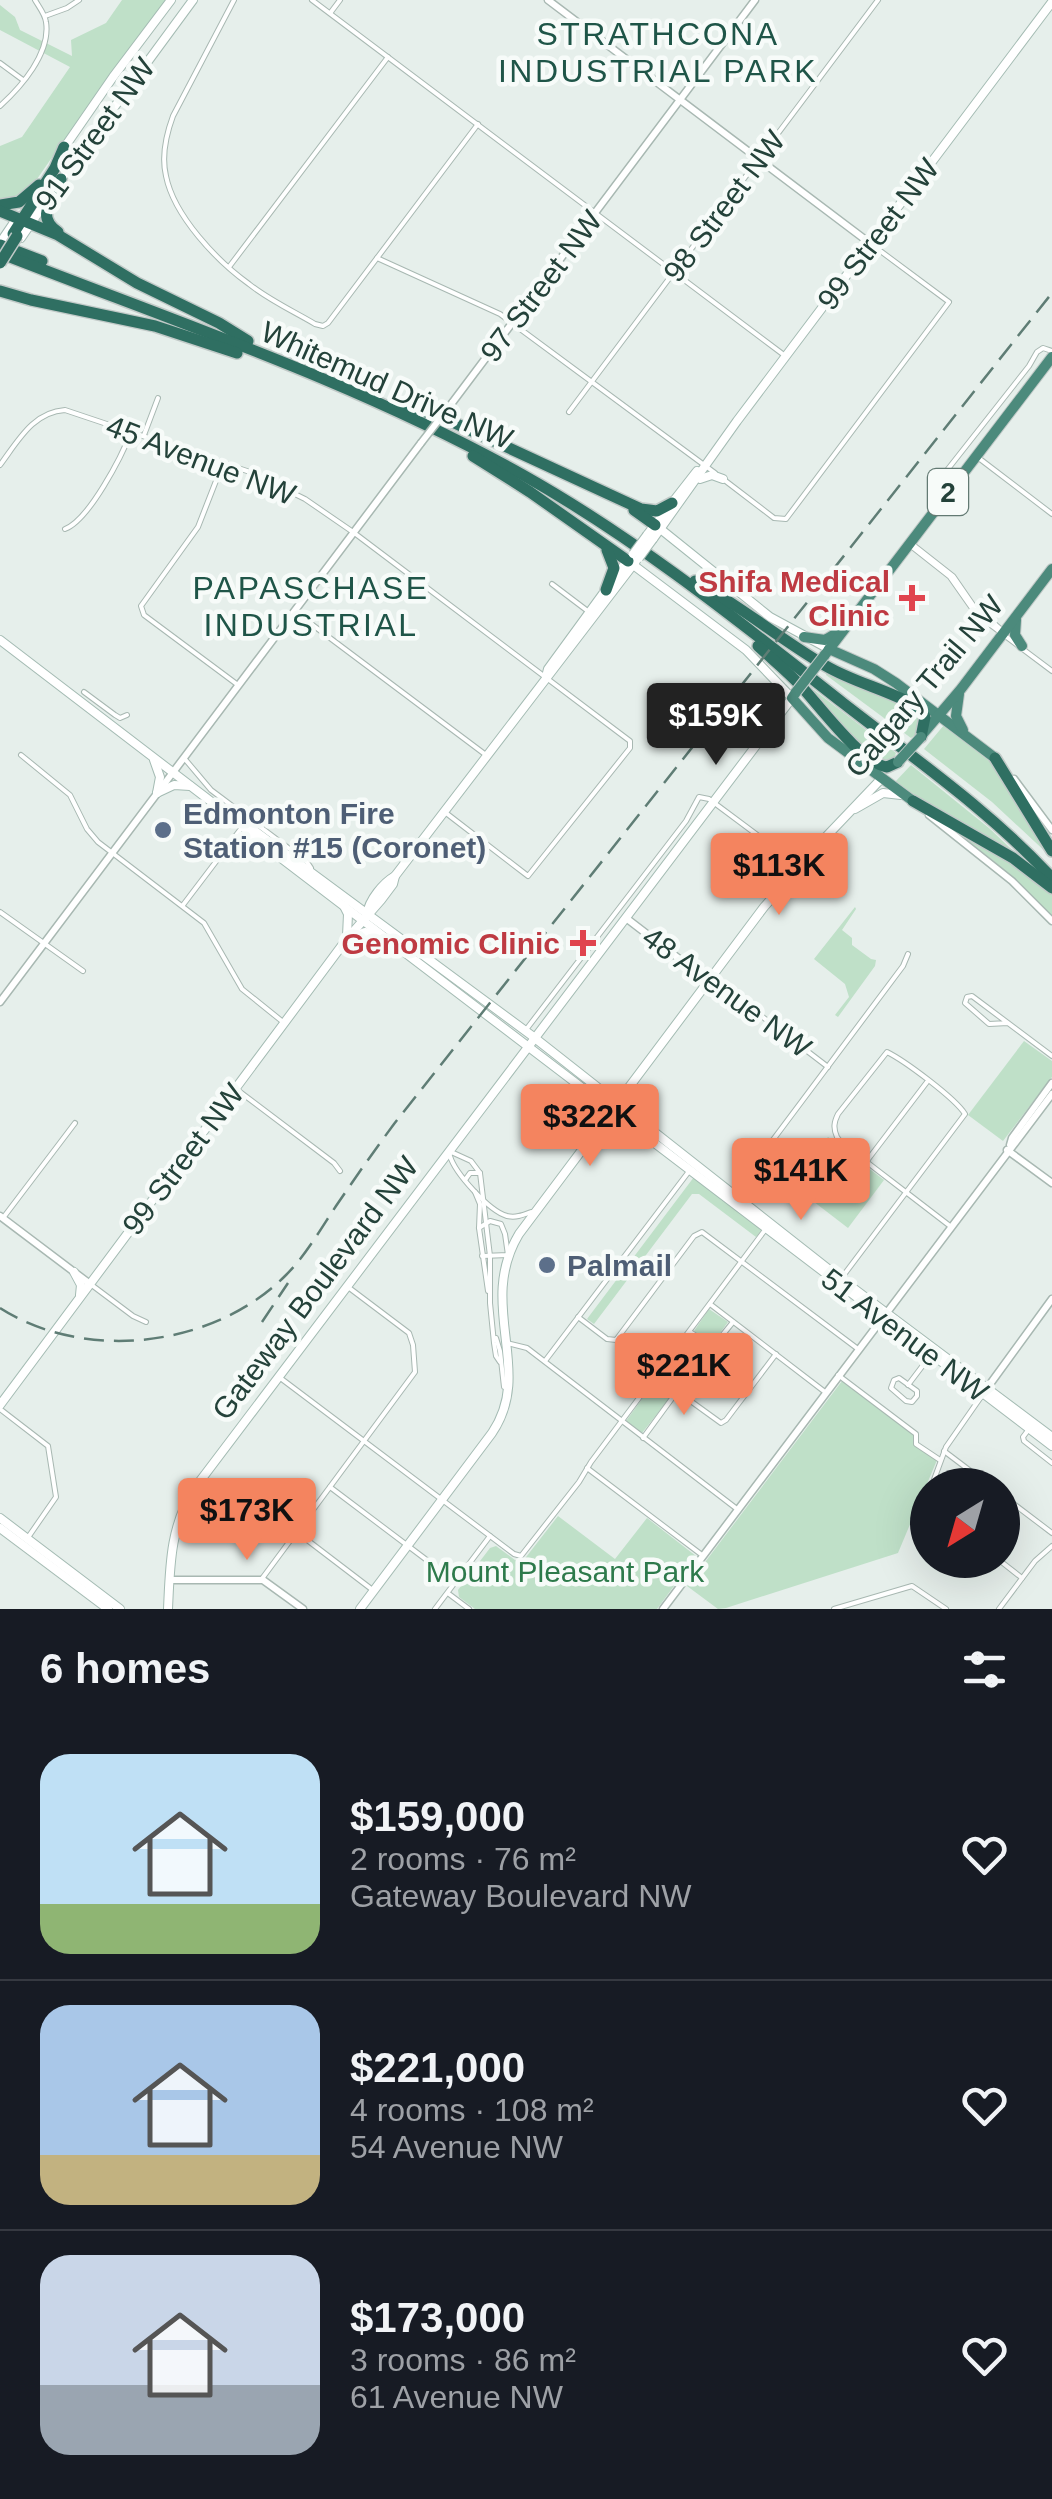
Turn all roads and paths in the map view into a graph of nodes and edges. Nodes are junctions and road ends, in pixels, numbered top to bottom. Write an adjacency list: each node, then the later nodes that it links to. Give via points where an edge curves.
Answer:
1 (35, 0): 13 (street)
2 (79, 0): 13 (street)
3 (171, 0): 20 (main road, 91 Street NW)
4 (193, 0): 22 (main road, 91 Street NW)
5 (234, 0): 34 (street, via 173,116 164,154 178,206)
6 (312, 0): 12 (street)
7 (340, 0): 12 (street)
8 (548, 0): 17 (street)
9 (878, 0): 21 (street, 98 Street NW)
10 (751, 1): 17 (street, 97 Street NW)
11 (1052, 2): 29 (main road, 99 Street NW)
12 (330, 14): 14 (street)
13 (45, 16): 16 (street, via 40,56)
14 (388, 57): 19 (street); 34 (street)
15 (0, 63): 16 (street)
16 (22, 80): 18 (street)
17 (681, 100): 21 (street); 25 (street, 97 Street NW)
18 (0, 106)
19 (478, 124): 25 (street); 31 (street)
20 (64, 148): 23 (main road, 91 Street NW); 26 (highway)
21 (759, 159): 29 (street); 32 (street, 98 Street NW)
22 (62, 179): 26 (main road, 91 Street NW); 27 (highway, via 47,218)
23 (39, 185): 24 (highway); 26 (main road, 91 Street NW)
24 (0, 208): 26 (highway)
25 (596, 213): 35 (street); 40 (street, 97 Street NW)
26 (18, 228): 27 (highway); 28 (main road, 91 Street NW); 30 (highway, bridge); 33 (highway, bridge)
27 (70, 241): 41 (highway)
28 (0, 244): 41 (highway, Whitemud Drive NW)
29 (871, 244): 43 (main road, 99 Street NW); 56 (street, via 948,302 787,518)
30 (0, 254): 44 (highway, Whitemud Drive NW)
31 (378, 258): 34 (street, via 323,326); 40 (street)
32 (683, 260): 35 (street, 98 Street NW); 36 (street)
33 (0, 266)
34 (229, 268)
35 (674, 272): 36 (street); 45 (street, 98 Street NW)
36 (685, 280): 43 (street)
37 (0, 290): 39 (highway)
38 (0, 298): 39 (highway)
39 (72, 308): 44 (highway, via 155,326)
40 (514, 323): 45 (street); 63 (street, 97 Street NW, bridge)
41 (248, 341): 47 (highway, Whitemud Drive NW)
42 (1052, 354): 52 (highway, Gateway Boulevard NW / 2); 58 (street, Gateway Boulevard NW, via 1038,350 944,474)
43 (786, 356): 55 (main road, 99 Street NW)
44 (326, 379): 49 (highway, Whitemud Drive NW)
45 (593, 382): 48 (street, 98 Street NW); 55 (street)
46 (158, 398): 51 (street)
47 (400, 403): 59 (highway); 72 (highway, Whitemud Drive NW, via 551,484 637,538)
48 (570, 412)
49 (414, 418): 65 (highway); 72 (highway, Whitemud Drive NW, via 567,501)
50 (132, 431): 51 (street, 45 Avenue NW); 54 (street, 45 Avenue NW, via 74,412 52,412 34,422); 62 (street, via 118,464)
51 (144, 435): 53 (street, 45 Avenue NW)
52 (975, 456): 58 (highway, Gateway Boulevard NW / 2); 61 (street)
53 (223, 463): 63 (street, 45 Avenue NW, via 292,492); 86 (street, via 200,522 141,609)
54 (0, 465)
55 (705, 466): 56 (street); 57 (main road, 99 Street NW); 60 (main road, 99 Street NW)
56 (723, 479): 57 (main road)
57 (696, 481): 64 (main road, 99 Street NW)
58 (950, 490): 66 (highway, Gateway Boulevard NW / 2)
59 (604, 492): 60 (highway, via 646,510); 64 (highway)
60 (672, 503): 64 (main road, 99 Street NW)
61 (1052, 514)
62 (65, 529)
63 (353, 532): 74 (street, 97 Street NW); 85 (street, 45 Avenue NW)
64 (654, 532): 67 (main road, 99 Street NW, bridge); 79 (main road)
65 (602, 542): 67 (highway); 73 (highway, via 614,566)
66 (909, 543): 77 (highway, Gateway Boulevard NW / 2); 78 (street, via 953,576)
67 (633, 559): 69 (main road); 70 (main road, 99 Street NW); 73 (main road, 99 Street NW)
68 (1052, 569): 76 (highway, Calgary Trail NW)
69 (652, 578): 70 (main road, via 636,575); 83 (main road)
70 (620, 583): 75 (main road, 99 Street NW)
71 (552, 584): 75 (street)
72 (694, 584): 95 (highway, Whitemud Drive NW); 95 (highway, via 724,597 806,655 918,707 925,717); 101 (highway, via 866,757 885,768); 119 (highway, Whitemud Drive NW, via 979,809)
73 (606, 590): 75 (main road, 99 Street NW)
74 (294, 610): 86 (street, 97 Street NW); 97 (street)
75 (593, 615): 85 (main road, 99 Street NW)
76 (1016, 616): 78 (highway, Calgary Trail NW); 81 (highway, via 1014,635)
77 (845, 628): 79 (highway, via 825,640); 82 (highway, Gateway Boulevard NW / 2)
78 (1004, 633): 81 (street); 87 (highway, Calgary Trail NW)
79 (804, 637): 82 (main road)
80 (0, 640): 90 (main road, 51 Avenue NW)
81 (1024, 649): 84 (street)
82 (827, 652): 89 (highway, Gateway Boulevard NW / 2, bridge); 92 (highway, via 889,678)
83 (764, 667): 89 (main road); 91 (main road, via 781,695)
84 (1052, 671)
85 (546, 677): 97 (main road, 99 Street NW); 109 (street, 45 Avenue NW, via 630,748 528,876)
86 (238, 684): 99 (street, 97 Street NW)
87 (961, 689): 92 (highway, Calgary Trail NW); 94 (highway, via 956,715)
88 (84, 692): 90 (street, 51 Avenue NW)
89 (794, 696): 91 (main road, Gateway Boulevard NW); 103 (highway, via 831,740)
90 (95, 707): 93 (street, 51 Avenue NW); 98 (main road, 51 Avenue NW)
91 (780, 714): 107 (main road, Gateway Boulevard NW)
92 (939, 715): 94 (highway); 95 (highway, Calgary Trail NW)
93 (128, 716)
94 (966, 735): 100 (highway)
95 (917, 742): 101 (highway, Calgary Trail NW, bridge); 117 (highway, Whitemud Drive NW)
96 (21, 755): 113 (street, via 64,789 93,837)
97 (486, 755): 109 (main road, 99 Street NW)
98 (152, 756): 102 (main road, 51 Avenue NW); 105 (main road, via 160,774)
99 (184, 758): 102 (street, 97 Street NW); 118 (street, 51 Avenue NW, via 211,790 308,862)
100 (995, 758): 111 (street); 112 (highway)
101 (898, 762): 103 (highway, Calgary Trail NW)
102 (172, 772): 104 (main road, 51 Avenue NW); 105 (street, 97 Street NW)
103 (882, 778): 106 (highway); 108 (main road, Calgary Trail NW)
104 (192, 787): 105 (main road); 110 (main road, 51 Avenue NW)
105 (156, 793): 113 (street, 97 Street NW)
106 (908, 798): 108 (main road, via 883,793); 120 (highway); 127 (street)
107 (714, 802): 114 (street, Gateway Boulevard NW, via 697,798); 115 (street); 116 (main road, Gateway Boulevard NW)
108 (850, 811): 115 (main road, Calgary Trail NW)
109 (444, 812): 121 (main road, 99 Street NW)
110 (243, 826): 118 (main road, 51 Avenue NW); 123 (street)
111 (1052, 830)
112 (1052, 850)
113 (112, 853): 123 (street); 130 (street, 97 Street NW)
114 (656, 860): 116 (street); 131 (street, Gateway Boulevard NW)
115 (799, 866): 134 (main road, Calgary Trail NW)
116 (665, 867): 126 (main road, Gateway Boulevard NW)
117 (1052, 868)
118 (308, 874): 122 (main road, 51 Avenue NW)
119 (1052, 878)
120 (1052, 888)
121 (379, 897): 122 (main road); 125 (main road, 99 Street NW); 128 (main road)
122 (344, 901): 125 (main road, 51 Avenue NW); 129 (main road)
123 (183, 905): 138 (street, via 207,928 246,994)
124 (0, 912): 130 (street)
125 (365, 917): 128 (main road, 51 Avenue NW); 129 (main road, 99 Street NW)
126 (626, 918): 131 (main road, Gateway Boulevard NW); 134 (street, 48 Avenue NW)
127 (1052, 921)
128 (384, 931): 129 (main road); 140 (main road, 51 Avenue NW); 141 (main road, 51 Avenue NW)
129 (346, 940): 138 (main road, 99 Street NW)
130 (43, 944): 133 (street); 135 (street, 97 Street NW)
131 (595, 951): 136 (street, Gateway Boulevard NW); 137 (main road, Gateway Boulevard NW)
132 (908, 954): 145 (street)
133 (83, 971)
134 (708, 980): 145 (street, 48 Avenue NW); 146 (main road, Calgary Trail NW)
135 (0, 1002)
136 (542, 1010): 137 (street); 141 (street, Gateway Boulevard NW)
137 (550, 1016): 142 (main road, Gateway Boulevard NW)
138 (285, 1023): 149 (main road, 99 Street NW)
139 (1008, 1023): 139 (street, via 972,996 967,997 969,1010 988,1024); 143 (street)
140 (509, 1031): 141 (main road); 142 (main road, 51 Avenue NW); 144 (main road, via 521,1044)
141 (526, 1031): 142 (main road, 51 Avenue NW)
142 (532, 1042): 144 (main road, Gateway Boulevard NW); 151 (main road, 51 Avenue NW)
143 (1052, 1056)
144 (519, 1058): 159 (main road, Gateway Boulevard NW)
145 (828, 1067): 157 (street)
146 (632, 1081): 151 (main road, Calgary Trail NW); 154 (main road, via 631,1100)
147 (928, 1081): 160 (street); 160 (street, via 888,1051 838,1114 840,1141); 167 (street, via 965,1114)
148 (1052, 1083): 158 (street)
149 (236, 1089): 162 (street); 182 (main road, 99 Street NW)
150 (1052, 1094): 158 (street)
151 (614, 1106): 153 (main road, 51 Avenue NW); 154 (main road, 51 Avenue NW); 155 (main road, Calgary Trail NW)
152 (75, 1123): 171 (street)
153 (630, 1124): 155 (main road, via 616,1120); 161 (main road, 51 Avenue NW)
154 (649, 1127): 161 (main road, 51 Avenue NW)
155 (596, 1129): 170 (main road, Calgary Trail NW)
156 (763, 1140): 157 (street)
157 (770, 1144): 168 (street)
158 (1009, 1148): 165 (street); 174 (street)
159 (449, 1152): 163 (street); 166 (street); 183 (main road, Gateway Boulevard NW)
160 (866, 1162): 167 (street)
161 (692, 1167): 168 (main road, 51 Avenue NW); 191 (street)
162 (340, 1171)
163 (480, 1173): 164 (street); 166 (street, via 470,1172)
164 (481, 1180): 166 (street); 169 (street)
165 (1052, 1183)
166 (469, 1184): 169 (street); 175 (street, via 480,1201)
167 (906, 1192): 174 (street); 181 (street)
168 (730, 1197): 173 (main road, 51 Avenue NW)
169 (483, 1200): 170 (street, via 514,1217); 172 (street)
170 (536, 1210): 176 (main road, Calgary Trail NW)
171 (2, 1217): 180 (street)
172 (487, 1222): 175 (street); 176 (street, via 502,1226); 178 (street)
173 (768, 1226): 179 (street); 181 (main road, 51 Avenue NW)
174 (950, 1226): 187 (street)
175 (479, 1228): 177 (street)
176 (508, 1255): 178 (street); 195 (main road, Calgary Trail NW, via 501,1296)
177 (482, 1256): 178 (street); 184 (street)
178 (490, 1256): 184 (street)
179 (742, 1262): 188 (street); 191 (street, via 700,1232 618,1338 607,1339); 196 (street)
180 (74, 1272): 182 (street); 186 (main road, via 81,1285)
181 (839, 1281): 189 (main road, 51 Avenue NW); 190 (main road, 51 Avenue NW)
182 (90, 1284): 186 (main road, 99 Street NW); 192 (street)
183 (347, 1287): 202 (main road, Gateway Boulevard NW); 213 (street, via 409,1333 413,1344 415,1372)
184 (490, 1295): 208 (street)
185 (1052, 1299): 206 (street)
186 (78, 1300): 207 (main road, 99 Street NW)
187 (894, 1302): 189 (main road); 190 (street)
188 (710, 1304): 193 (street); 194 (street)
189 (874, 1304): 190 (main road, 51 Avenue NW)
190 (883, 1315): 196 (street); 198 (main road, 51 Avenue NW); 206 (main road, 51 Avenue NW)
191 (578, 1318): 199 (street)
192 (146, 1322)
193 (733, 1322): 194 (street, via 713,1346); 197 (street)
194 (690, 1332): 201 (street)
195 (505, 1342): 199 (street); 208 (main road, Calgary Trail NW, via 510,1386)
196 (858, 1349): 200 (street)
197 (776, 1354): 204 (street, via 723,1423); 205 (street)
198 (931, 1355): 203 (street); 206 (main road, 51 Avenue NW)
199 (545, 1362): 209 (street)
200 (838, 1375): 205 (street); 216 (street)
201 (656, 1376): 204 (street); 209 (street)
202 (279, 1377): 213 (street); 236 (main road, Gateway Boulevard NW, via 184,1506)
203 (908, 1384): 203 (street, via 898,1378 890,1386 912,1402 918,1394)
204 (678, 1392): 212 (street)
205 (825, 1392): 223 (street)
206 (985, 1392): 210 (main road, 51 Avenue NW); 215 (street)
207 (0, 1407): 230 (street, via 51,1454 56,1498)
208 (504, 1413): 222 (main road)
209 (622, 1420): 212 (street); 218 (street)
210 (1031, 1426): 211 (main road, 51 Avenue NW); 214 (main road, 51 Avenue NW); 217 (street, 51 Avenue NW, via 1024,1441)
211 (1052, 1437)
212 (643, 1438): 223 (street)
213 (364, 1442): 221 (street); 222 (street)
214 (1052, 1446)
215 (944, 1451): 216 (street); 220 (street)
216 (940, 1460): 219 (street)
217 (1052, 1463)
218 (587, 1468): 229 (street, via 523,1556); 233 (street)
219 (937, 1468)
220 (966, 1468)
221 (330, 1487): 227 (street); 231 (street)
222 (442, 1500): 229 (street); 231 (main road)
223 (737, 1508): 233 (street)
224 (1020, 1509): 228 (street)
225 (0, 1518): 230 (main road)
226 (0, 1528): 230 (main road)
227 (297, 1533): 237 (street); 238 (street)
228 (1052, 1533)
229 (490, 1536): 239 (street)
230 (25, 1542): 241 (main road); 242 (main road)
231 (408, 1546): 234 (street); 238 (main road)
232 (1052, 1546): 235 (street)
233 (702, 1554): 248 (street)
234 (432, 1564)
235 (1022, 1578): 250 (street)
236 (170, 1580): 237 (street); 243 (main road, Gateway Boulevard NW)
237 (261, 1580): 244 (street)
238 (374, 1591): 245 (main road)
239 (448, 1593): 246 (street); 247 (street)
240 (838, 1608): 249 (street, via 912,1586)
241 (108, 1609)
242 (120, 1609)
243 (168, 1609)
244 (303, 1609)
245 (360, 1609)
246 (435, 1609)
247 (469, 1609)
248 (663, 1609)
249 (946, 1609)
250 (999, 1609)

